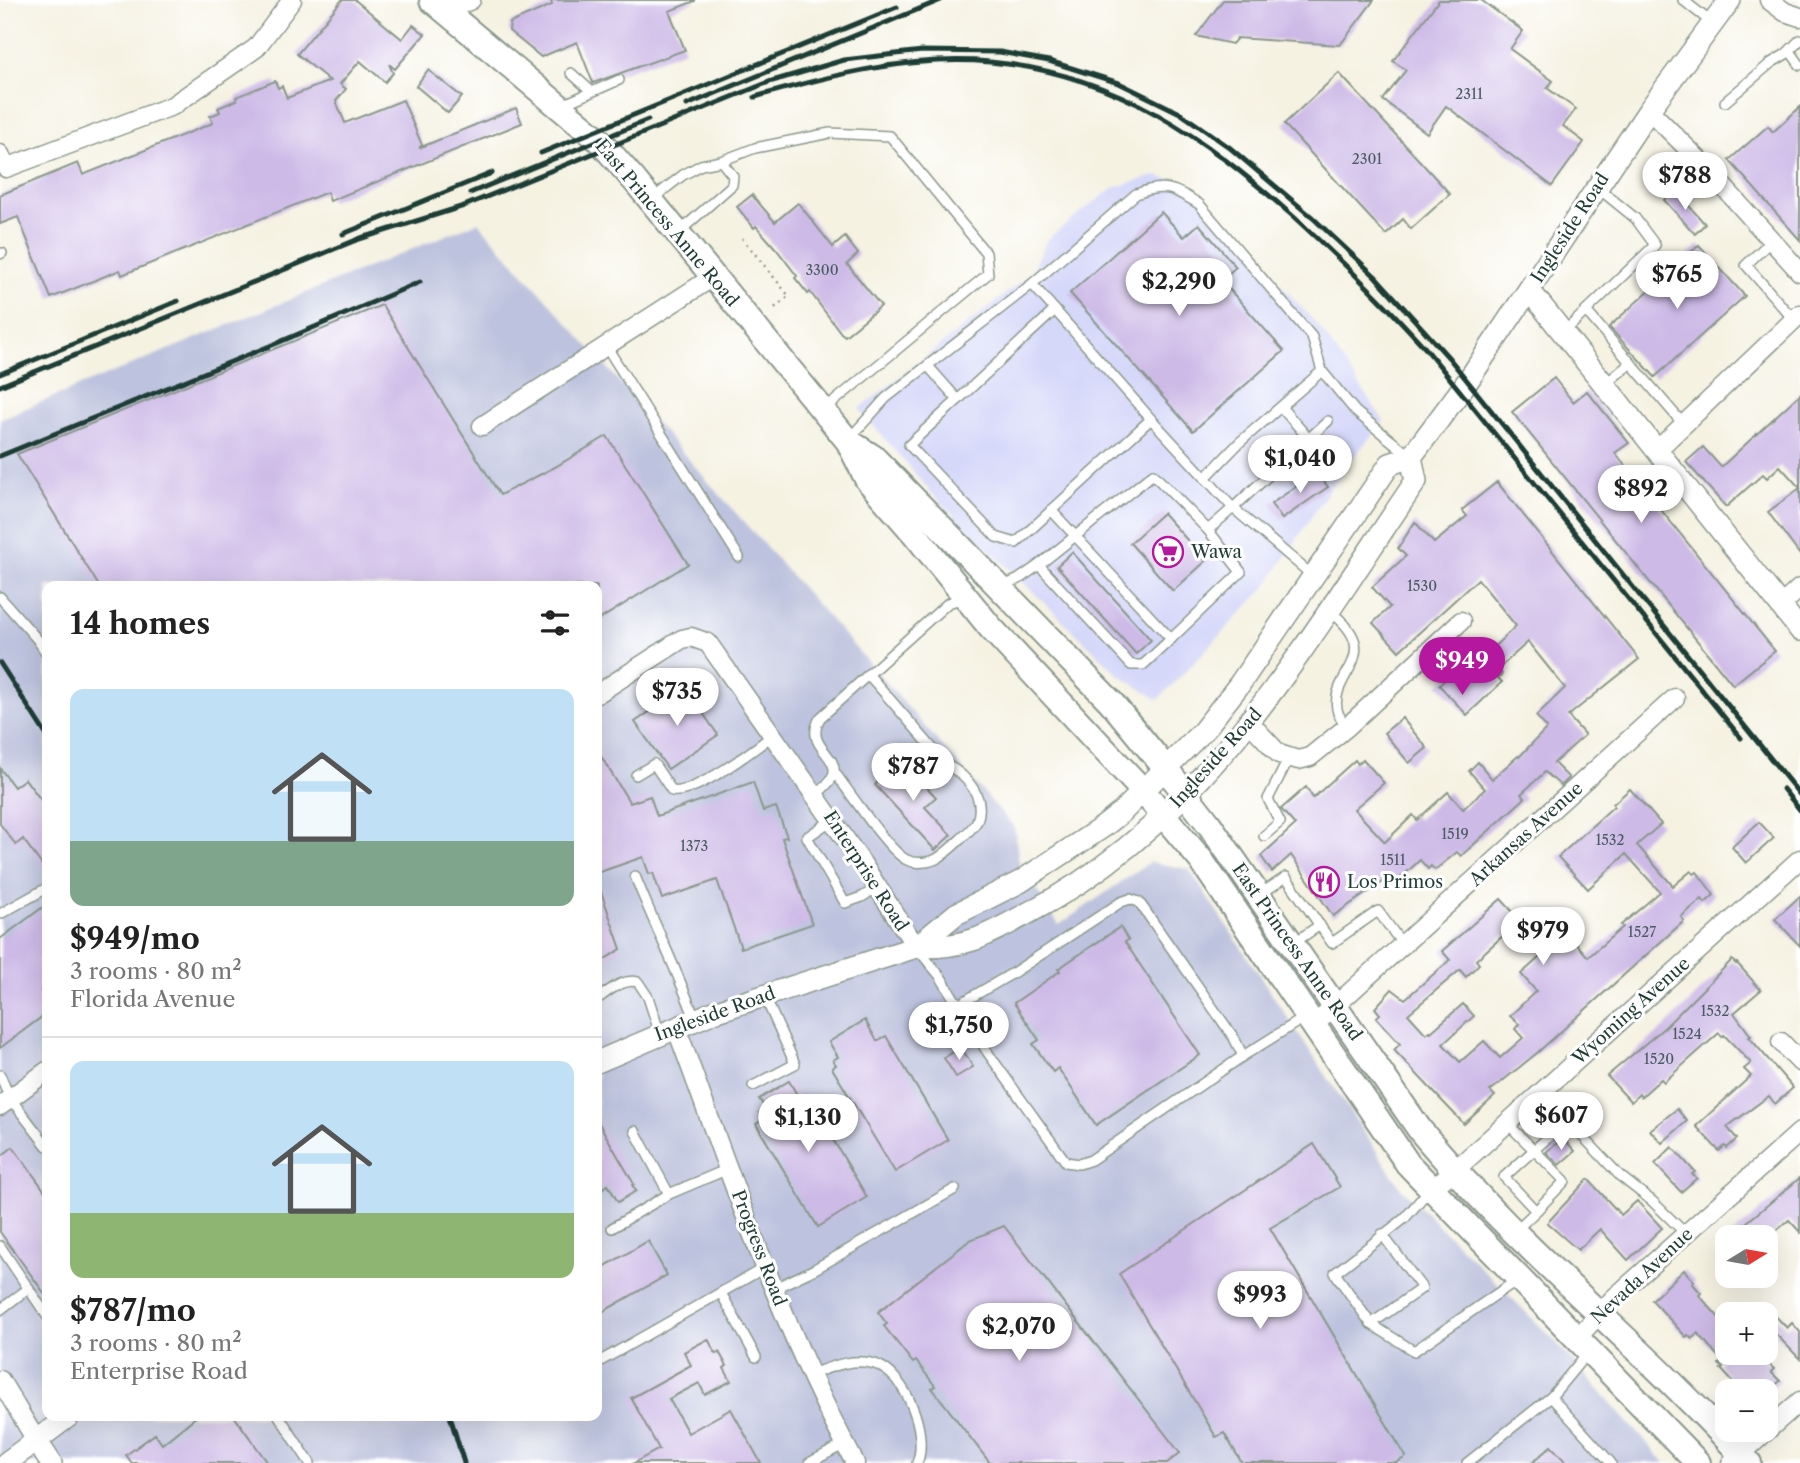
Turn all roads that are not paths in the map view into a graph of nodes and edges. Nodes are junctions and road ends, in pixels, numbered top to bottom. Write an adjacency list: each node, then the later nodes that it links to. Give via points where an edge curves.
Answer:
1 (292, 0): 18 (street, via 256,48 172,106 6,168)
2 (471, 0): 6 (street)
3 (1683, 0): 8 (lane)
4 (1730, 0): 8 (street, Ingleside Road)
5 (1769, 0): 7 (street)
6 (439, 5): 16 (main road, East Princess Anne Road)
7 (1800, 17)
8 (1712, 23): 17 (street, Ingleside Road)
9 (1800, 40): 10 (lane)
10 (1790, 51): 11 (lane); 15 (lane)
11 (1800, 65)
12 (570, 73): 14 (lane)
13 (619, 80): 14 (lane)
14 (591, 91): 16 (lane)
15 (1725, 102)
16 (560, 106): 21 (main road, East Princess Anne Road, via 599,140)
17 (1649, 110): 20 (street, Ingleside Road); 23 (street)
18 (0, 154)
19 (721, 161): 21 (lane, via 701,165); 22 (lane, via 733,176 732,185); 39 (lane, via 755,148 830,134 890,136 986,253 988,274)
20 (1597, 187): 27 (street, Ingleside Road); 29 (lane, via 1635,218 1656,245)
21 (650, 200): 22 (main road, East Princess Anne Road)
22 (677, 233): 25 (main road, East Princess Anne Road)
23 (1772, 240): 24 (street); 30 (lane, via 1746,265)
24 (1798, 265)
25 (713, 277): 32 (street); 39 (main road, East Princess Anne Road)
26 (1032, 284): 28 (lane); 34 (lane); 35 (lane, via 1136,194 1156,187 1178,192 1199,204 1312,337)
27 (1529, 290): 31 (street); 47 (street, Ingleside Road)
28 (1055, 310): 37 (lane); 40 (lane)
29 (1586, 311): 31 (lane); 33 (lane)
30 (1797, 317): 42 (street)
31 (1563, 333): 36 (street)
32 (606, 346): 43 (street); 53 (lane)
33 (1630, 363): 36 (lane); 42 (lane)
34 (928, 366): 37 (lane); 45 (lane, via 886,398)
35 (1322, 371): 38 (lane); 47 (lane, via 1356,412)
36 (1604, 385): 46 (street)
37 (958, 400): 50 (lane, via 909,445 996,537 1016,542)
38 (1281, 407): 44 (lane); 48 (lane)
39 (823, 411): 45 (main road, East Princess Anne Road)
40 (1151, 419): 48 (lane); 50 (lane)
41 (1328, 421): 44 (lane)
42 (1684, 425): 46 (street)
43 (482, 426)
44 (1309, 439): 49 (lane)
45 (848, 441): 56 (main road, East Princess Anne Road, via 873,457); 59 (main road, East Princess Anne Road, via 867,480)
46 (1656, 451): 60 (street)
47 (1411, 457): 55 (street, Ingleside Road, via 1390,464); 61 (street, Ingleside Road, via 1416,481)
48 (1205, 478): 49 (lane)
49 (1233, 508): 51 (lane); 55 (lane)
50 (1051, 510): 52 (lane)
51 (1208, 530): 52 (lane, via 1153,474); 64 (lane, via 1241,572)
52 (1074, 538): 54 (lane); 64 (lane)
53 (738, 557)
54 (1039, 565): 56 (lane); 64 (lane, via 1131,664 1143,665)
55 (1313, 576): 73 (street, Ingleside Road, via 1239,685)
56 (1001, 587): 73 (main road, East Princess Anne Road, via 1111,702)
57 (1800, 588): 60 (street)
58 (0, 597): 65 (lane)
59 (965, 597): 66 (lane, via 948,603); 76 (main road, East Princess Anne Road)
60 (1780, 606): 63 (street)
61 (1328, 610): 69 (street, Ingleside Road); 70 (lane, via 1353,636 1355,661 1339,692 1338,712)
62 (1461, 621): 70 (street)
63 (1800, 630)
64 (1171, 639)
65 (42, 646)
66 (869, 674): 74 (lane, via 816,726 818,741); 74 (lane, via 978,795 976,824 937,859 908,861 894,852)
67 (602, 691): 71 (street, Enterprise Road, via 682,639 701,639 714,650)
68 (1675, 698): 90 (street, Arkansas Avenue)
69 (1250, 723): 72 (street, via 1279,754); 77 (street, Ingleside Road)
70 (1347, 727): 72 (street, via 1311,757)
71 (773, 735): 75 (lane, via 742,759 677,792 654,764); 78 (street, Enterprise Road)
72 (1289, 758): 81 (lane, via 1268,799 1280,822)
73 (1166, 769): 76 (street, Ingleside Road); 77 (main road, East Princess Anne Road)
74 (835, 773): 78 (lane)
75 (636, 775)
76 (1143, 791): 79 (main road, East Princess Anne Road); 91 (street, Ingleside Road, via 1064,855 956,914)
77 (1186, 794): 79 (street, Ingleside Road); 86 (main road, East Princess Anne Road)
78 (815, 795): 80 (street, Enterprise Road)
79 (1164, 816): 91 (street, Ingleside Road, via 1083,880 1003,927 969,943); 96 (main road, East Princess Anne Road, via 1201,860)
80 (832, 820): 84 (street, Enterprise Road); 84 (lane, via 807,837 845,903)
81 (1264, 836)
82 (1800, 859): 105 (street, Wyoming Avenue)
83 (635, 876): 97 (lane, via 679,975)
84 (878, 887): 91 (street, Enterprise Road)
85 (42, 891): 87 (lane)
86 (1258, 896): 88 (lane, via 1286,877); 89 (main road, East Princess Anne Road)
87 (0, 914)
88 (1320, 925): 89 (lane); 90 (lane, via 1332,943 1378,911)
89 (1292, 944): 95 (main road, East Princess Anne Road)
90 (1403, 945): 95 (street, Arkansas Avenue)
91 (916, 947): 93 (street, Ingleside Road); 94 (lane)
92 (602, 995): 97 (lane, via 630,980 638,982)
93 (765, 995): 97 (street, Ingleside Road); 104 (lane, via 795,1064)
94 (958, 1005): 99 (lane, via 1130,899 1139,902); 99 (lane, via 1066,1162 1091,1160)
95 (1335, 1006): 96 (street, Arkansas Avenue); 114 (main road, East Princess Anne Road, via 1420,1130)
96 (1310, 1021): 99 (lane); 116 (main road, East Princess Anne Road, via 1408,1164)
97 (677, 1027): 100 (street, Ingleside Road); 113 (street, Progress Road)
98 (1781, 1042): 101 (street)
99 (1243, 1056)
100 (602, 1060)
101 (1800, 1062)
102 (0, 1075): 106 (lane)
103 (42, 1075): 106 (street)
104 (753, 1086)
105 (1541, 1092): 107 (lane); 108 (street, Wyoming Avenue)
106 (5, 1102): 111 (lane)
107 (1567, 1120): 112 (lane); 122 (lane, via 1620,1176)
108 (1507, 1123): 112 (lane); 114 (street, Wyoming Avenue)
109 (635, 1131): 117 (lane)
110 (1800, 1132): 122 (street, Nevada Avenue)
111 (42, 1141)
112 (1534, 1150): 118 (lane, via 1564,1181 1547,1192); 118 (lane, via 1504,1177)
113 (728, 1169): 117 (lane); 124 (street, Progress Road)
114 (1454, 1171): 116 (street, Wyoming Avenue); 120 (main road, East Princess Anne Road)
115 (955, 1189): 127 (lane)
116 (1431, 1189): 121 (lane, via 1405,1218); 125 (main road, East Princess Anne Road)
117 (669, 1194): 119 (lane)
118 (1536, 1211): 120 (lane)
119 (612, 1228)
120 (1514, 1232): 131 (main road, East Princess Anne Road)
121 (1382, 1234): 132 (lane, via 1335,1273); 132 (lane, via 1422,1288)
122 (1686, 1234): 131 (street, Nevada Avenue)
123 (0, 1246): 126 (lane)
124 (764, 1268): 127 (street, Progress Road); 128 (lane)
125 (1519, 1279): 132 (lane, via 1414,1351); 133 (main road, East Princess Anne Road)
126 (29, 1288): 129 (lane); 130 (lane)
127 (773, 1289): 136 (street, Progress Road)
128 (721, 1293): 134 (lane); 135 (lane)
129 (42, 1308)
130 (0, 1310)
131 (1599, 1314): 133 (street, Nevada Avenue); 144 (main road, East Princess Anne Road, via 1695,1405)
132 (1371, 1324)
133 (1584, 1343): 138 (lane, via 1574,1367); 153 (main road, East Princess Anne Road)
134 (756, 1357)
135 (602, 1360)
136 (811, 1374): 143 (street, Progress Road); 150 (lane, via 855,1362 885,1368 903,1388 917,1422 921,1442)
137 (0, 1380): 142 (street)
138 (1550, 1397): 151 (lane); 152 (lane)
139 (1800, 1401): 144 (street)
140 (62, 1421): 142 (street)
141 (282, 1421): 147 (lane)
142 (36, 1440): 145 (street); 146 (street)
143 (845, 1444): 148 (lane); 149 (street, Progress Road)
144 (1741, 1460)
145 (6, 1463)
146 (51, 1463)
147 (310, 1463)
148 (809, 1463)
149 (855, 1463)
150 (917, 1463)
151 (1467, 1463)
152 (1611, 1463)
153 (1698, 1463)

